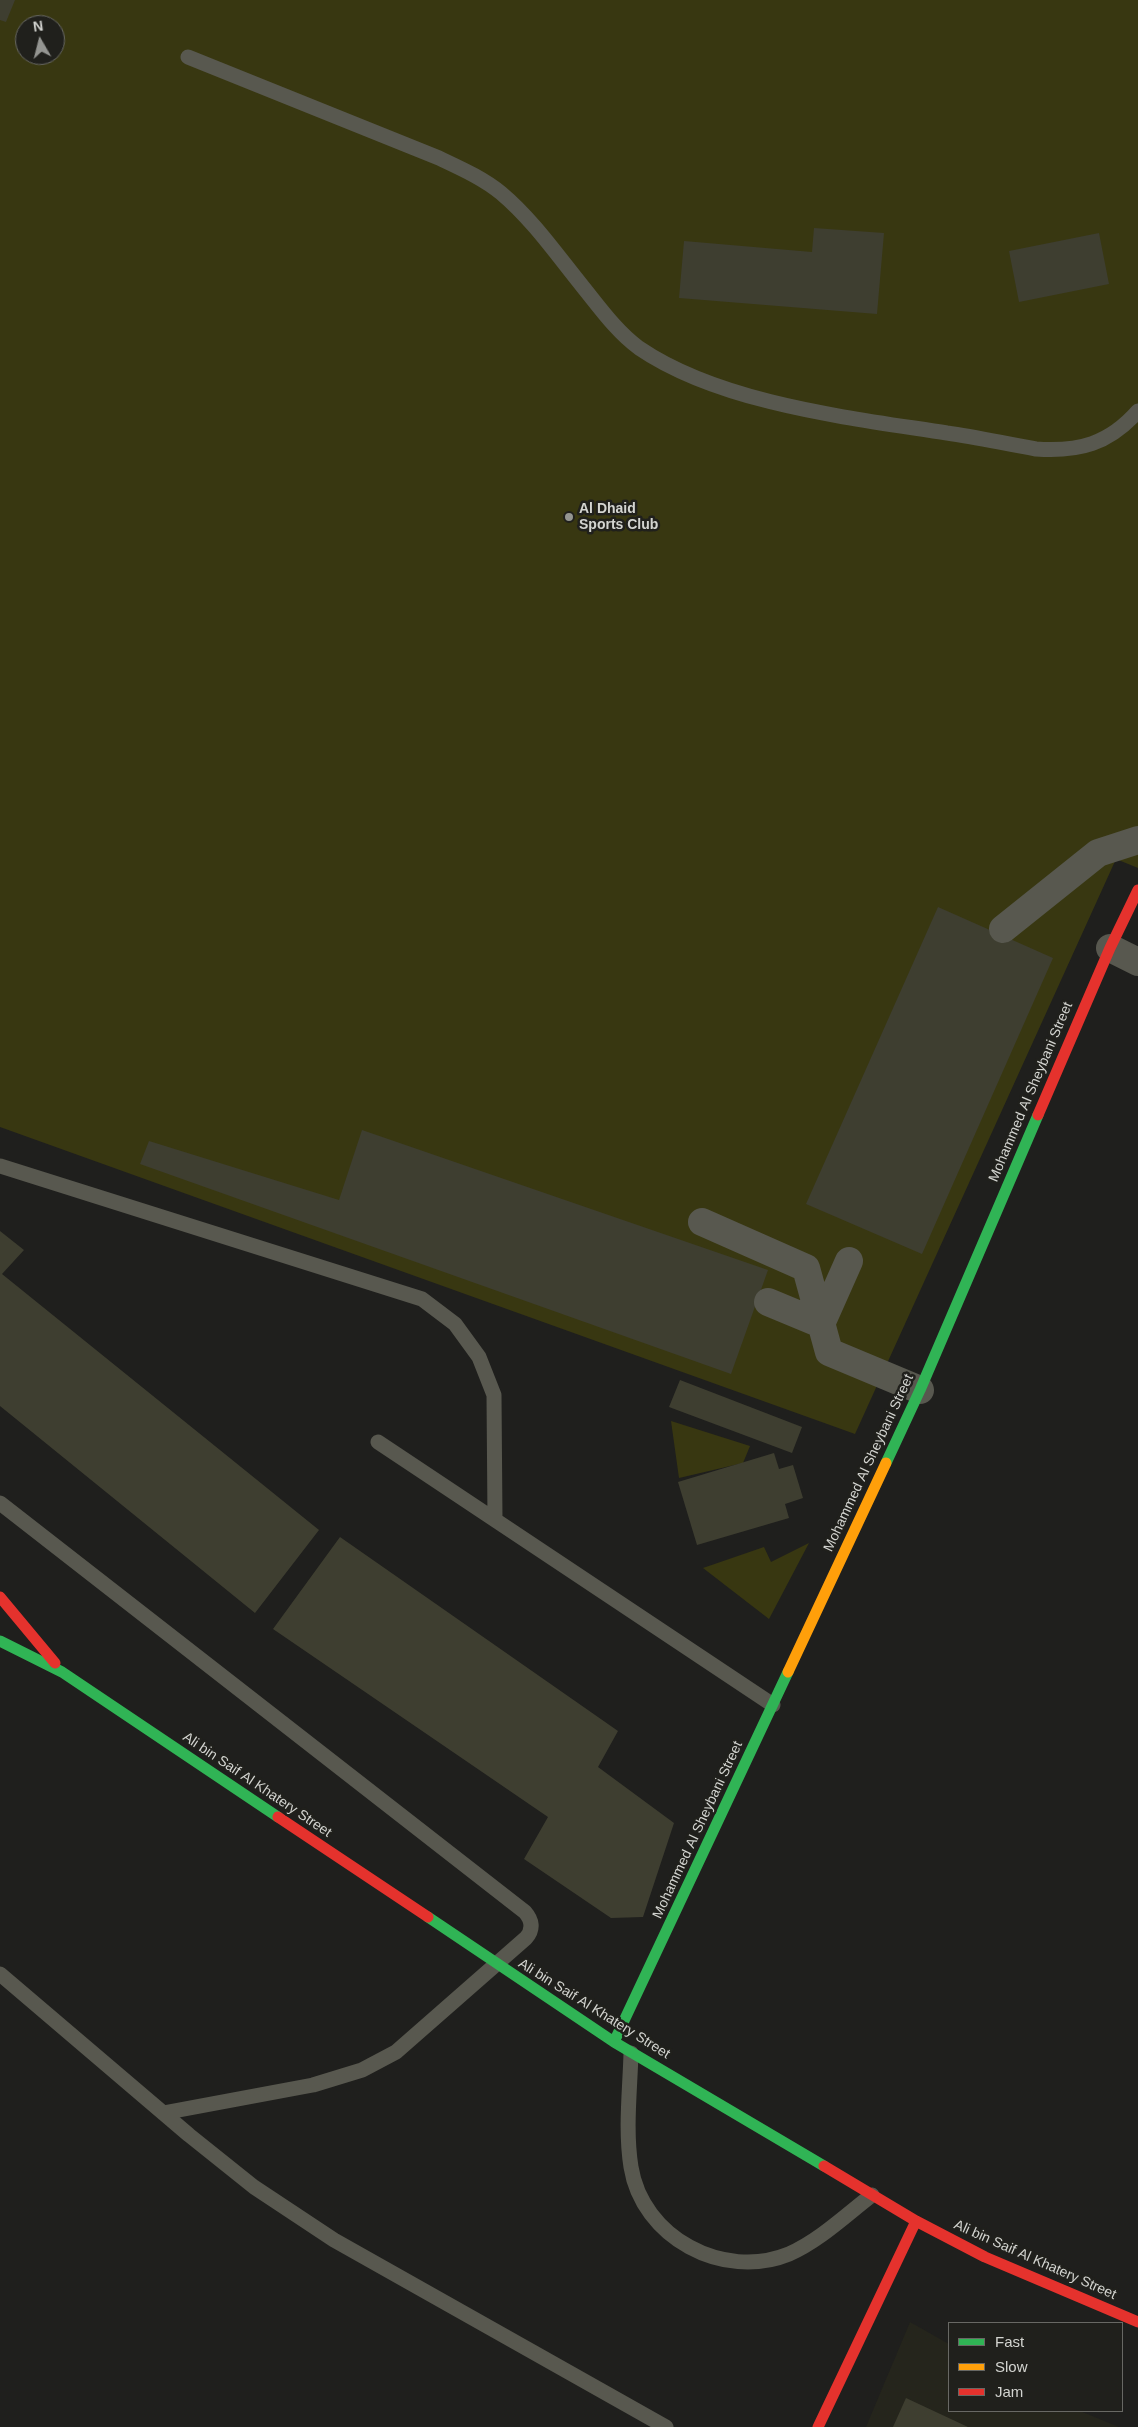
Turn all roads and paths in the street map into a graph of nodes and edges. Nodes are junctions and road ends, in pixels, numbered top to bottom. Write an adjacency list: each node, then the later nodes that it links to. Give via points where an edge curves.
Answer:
1 (188, 58): 2 (lane, via 472,173 500,192 531,222 613,324 638,347 704,381 828,414 1052,450 1085,447 1107,438 1126,425)
2 (1138, 411)
3 (1138, 840): 5 (street, via 1098,853)
4 (1138, 890): 6 (street, Mohammed Al Sheybani Street)
5 (1003, 929)
6 (1110, 948): 7 (street); 13 (street, Mohammed Al Sheybani Street)
7 (1138, 962)
8 (0, 1166): 16 (lane, via 422,1299 455,1324 465,1337 479,1357 494,1395)
9 (702, 1222): 12 (street, via 806,1268)
10 (850, 1261): 12 (street)
11 (768, 1302): 12 (street)
12 (821, 1324): 13 (street, via 829,1352)
13 (920, 1390): 20 (street, Mohammed Al Sheybani Street)
14 (378, 1442): 16 (lane)
15 (0, 1503): 21 (lane, via 525,1912 532,1925 530,1932)
16 (495, 1520): 20 (lane)
17 (0, 1597): 19 (street, Ali bin Saif Al Khatery Street)
18 (0, 1641): 19 (street, Ali bin Saif Al Khatery Street)
19 (62, 1672): 21 (street, Ali bin Saif Al Khatery Street)
20 (773, 1705): 23 (street, Mohammed Al Sheybani Street)
21 (495, 1964): 23 (street, Ali bin Saif Al Khatery Street); 25 (lane, via 396,2052 362,2070 313,2086)
22 (0, 1974): 25 (lane)
23 (614, 2042): 24 (street, Ali bin Saif Al Khatery Street)
24 (631, 2053): 26 (street, Ali bin Saif Al Khatery Street); 26 (lane, via 629,2141 631,2167 638,2192 651,2215 669,2234 690,2248 713,2258 738,2262 788,2254 810,2243)
25 (163, 2113): 29 (lane, via 254,2187 334,2240)
26 (872, 2195): 27 (street, Ali bin Saif Al Khatery Street)
27 (916, 2221): 28 (street, Ali bin Saif Al Khatery Street, via 985,2257); 30 (street)
28 (1138, 2322)
29 (666, 2427)
30 (818, 2427)

